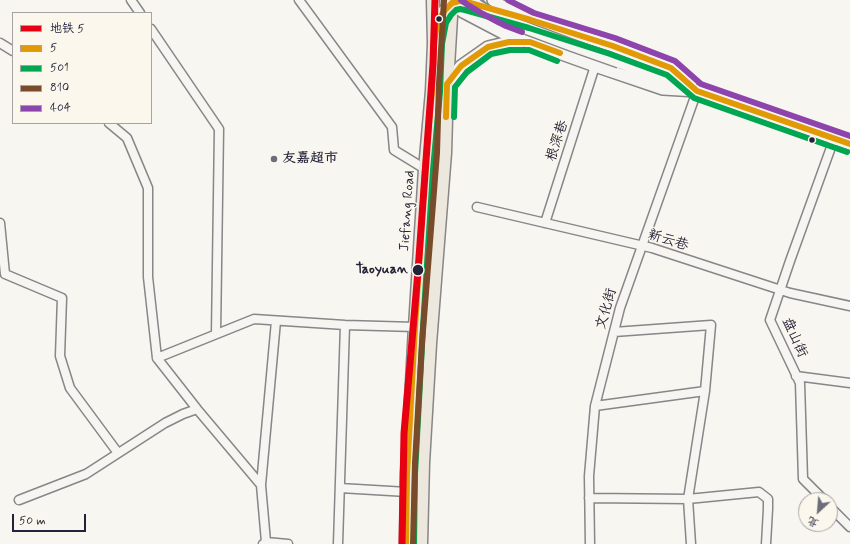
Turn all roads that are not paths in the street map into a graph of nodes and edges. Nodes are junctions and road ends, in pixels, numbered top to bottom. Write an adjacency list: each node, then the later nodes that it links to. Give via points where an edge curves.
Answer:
1 (131, 0): 7 (street)
2 (299, 0): 20 (street, via 392,127 394,150)
3 (433, 0): 12 (main road, Jiefang Road)
4 (471, 0): 16 (main road, bridge, via 499,18)
5 (493, 0): 8 (main road)
6 (451, 1): 8 (main road, via 467,2); 10 (main road, via 463,12 502,33); 12 (main road, via 439,19); 15 (main road)
7 (139, 12)
8 (531, 20): 16 (main road, via 671,68)
9 (152, 30): 31 (street, via 219,128)
10 (530, 42): 14 (main road); 15 (main road, via 509,42 488,47 461,66)
11 (0, 43): 13 (street)
12 (434, 43): 20 (main road, Jiefang Road)
13 (12, 50)
14 (595, 66): 16 (main road, via 663,89); 23 (street, 根深巷)
15 (447, 84): 52 (main road, via 445,153 424,450)
16 (697, 91): 18 (main road); 24 (street, 文化街)
17 (110, 124): 32 (street, via 126,138 148,188 148,276)
18 (834, 139): 19 (main road); 25 (street, 盘山街)
19 (850, 144)
20 (425, 169): 29 (main road, Jiefang Road)
21 (477, 207): 23 (street, 新云巷)
22 (0, 222): 38 (street, via 5,274 62,298 60,356 70,388)
23 (545, 223): 24 (street, 新云巷)
24 (642, 246): 25 (street, 新云巷); 30 (street, 文化街)
25 (780, 290): 26 (street, 新云巷); 33 (street, 盘山街, via 770,320)
26 (850, 306)
27 (276, 320): 28 (street); 31 (street, via 254,319); 39 (street)
28 (345, 326): 29 (street); 40 (street)
29 (415, 327): 41 (main road, Jiefang Road)
30 (614, 332): 35 (street, via 711,325); 36 (street, 文化街)
31 (216, 334): 32 (street)
32 (157, 358): 37 (street)
33 (796, 376): 34 (street); 42 (street, 盘山街, via 800,383 804,479)
34 (850, 383)
35 (705, 391): 36 (street); 44 (street)
36 (595, 406): 43 (street, 文化街)
37 (197, 409): 38 (street, via 165,423); 39 (street)
38 (118, 453): 45 (street, via 86,474)
39 (261, 485): 48 (street)
40 (340, 488): 41 (street); 50 (street)
41 (407, 492): 51 (main road, Jiefang Road)
42 (816, 492)
43 (589, 498): 44 (street); 53 (street, 文化街)
44 (688, 499): 54 (street); 55 (street, via 759,492 768,499)
45 (19, 500)
46 (838, 515): 47 (street)
47 (850, 527)
48 (265, 543): 49 (street)
49 (288, 544)
50 (338, 544)
51 (406, 544)
52 (421, 544)
53 (590, 544)
54 (690, 544)
55 (766, 544)

